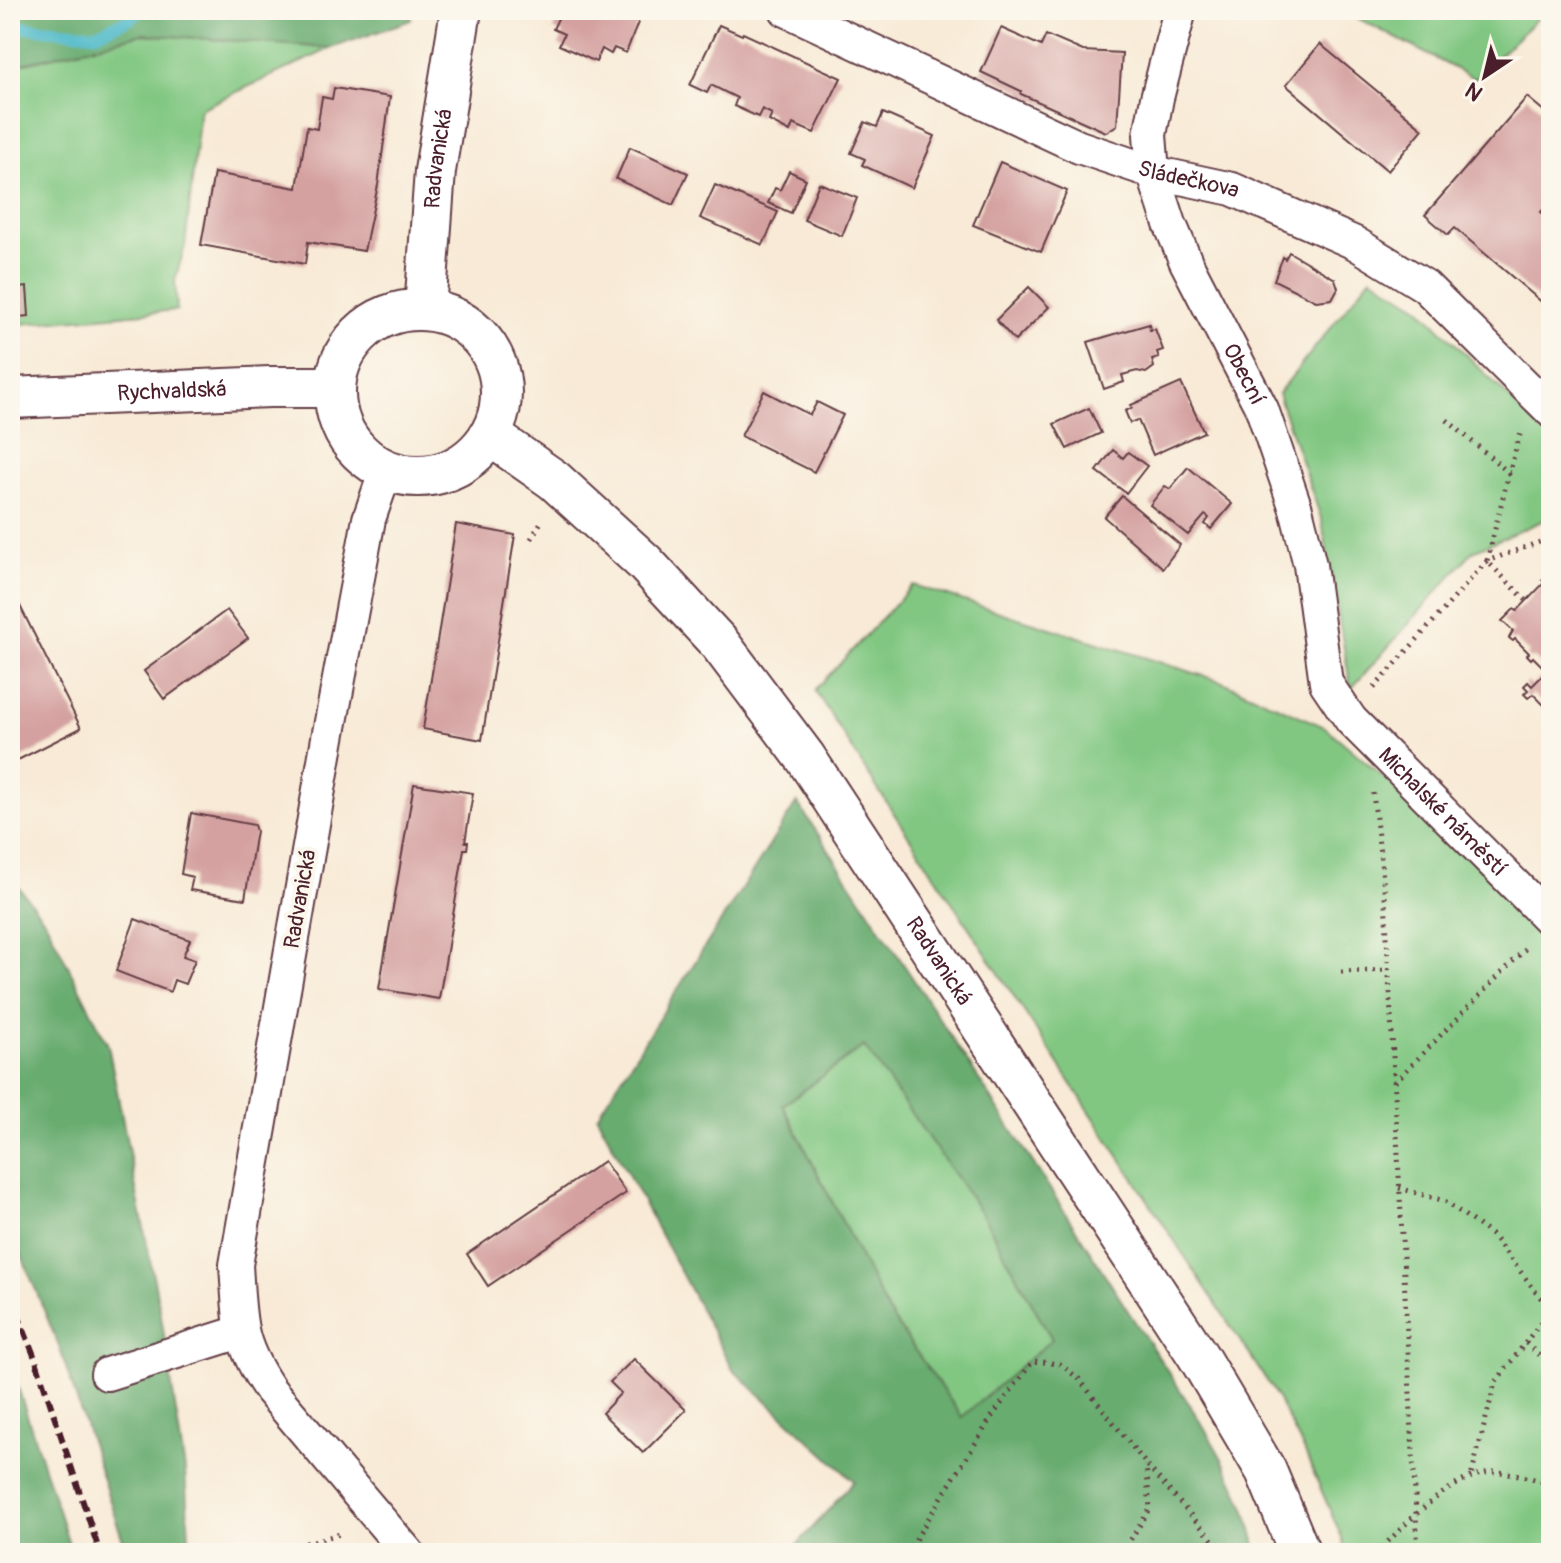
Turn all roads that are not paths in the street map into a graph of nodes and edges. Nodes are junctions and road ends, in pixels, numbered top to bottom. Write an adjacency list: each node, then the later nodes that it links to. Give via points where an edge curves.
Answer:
1 (461, 10): 5 (street, Radvanická, via 435,171)
2 (786, 10): 4 (street, Sládečkova, via 1079,147)
3 (1180, 10): 4 (street, Obecní, via 1150,135)
4 (1153, 172): 8 (street, Sládečkova, via 1232,189 1355,243 1425,286); 11 (street, Obecní, via 1186,262 1262,409 1296,509 1310,565 1326,683)
5 (425, 310): 6 (street, via 386,316 366,328 350,344); 9 (street, via 456,319 493,356 501,381 501,407)
6 (335, 387): 7 (street, Rychvaldská); 10 (street, via 337,413 347,436)
7 (10, 398)
8 (1542, 401)
9 (491, 436): 10 (street, via 473,456 446,472 416,476); 16 (street, Radvanická, via 554,480 644,562 720,644 805,757 1198,1356 1266,1471)
10 (386, 470): 13 (street, Radvanická, via 369,519 333,707 236,1265)
11 (1366, 735): 12 (street, Michalské náměstí)
12 (1540, 933)
13 (240, 1332): 14 (street); 15 (street, via 270,1390)
14 (107, 1374)
15 (408, 1553)
16 (1300, 1553)

